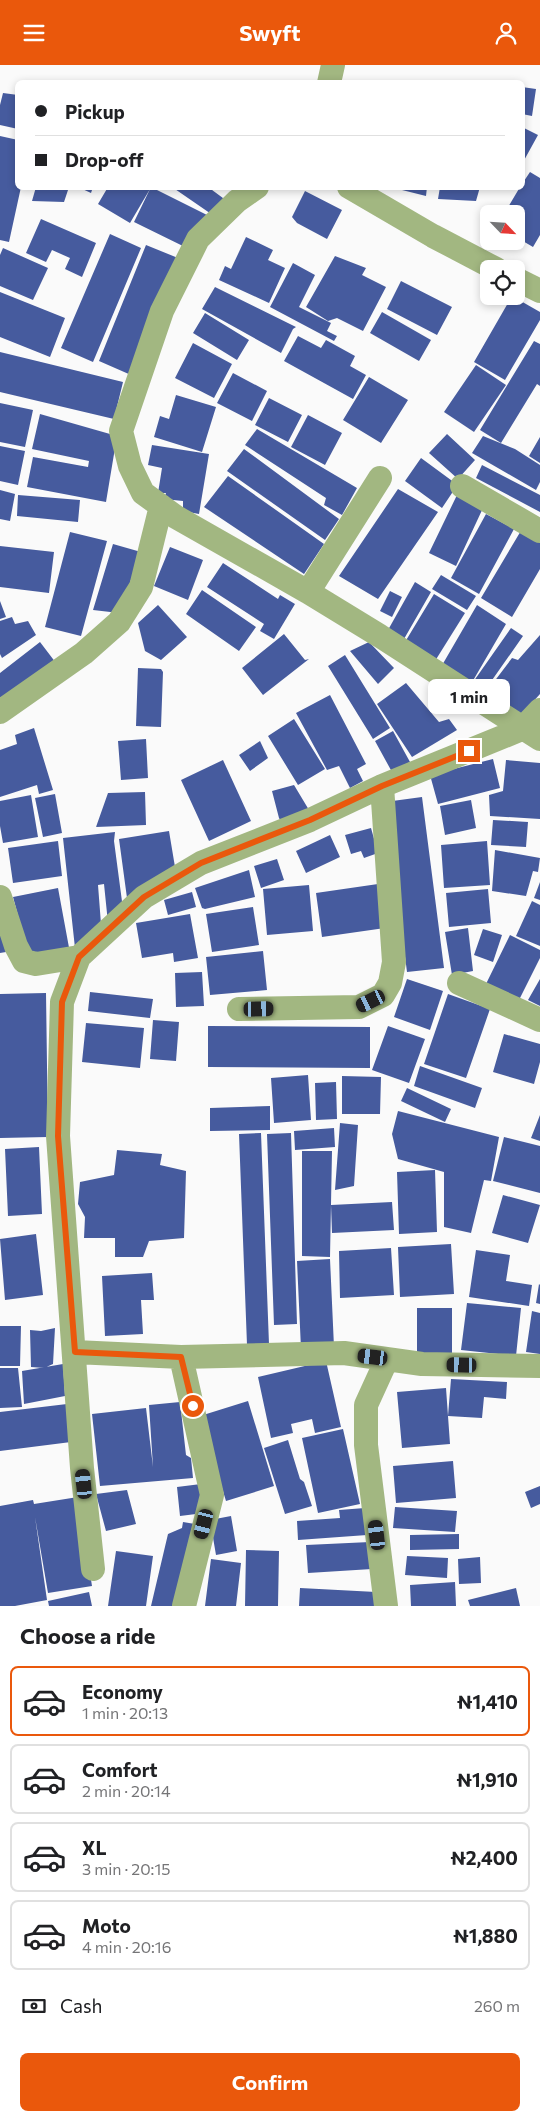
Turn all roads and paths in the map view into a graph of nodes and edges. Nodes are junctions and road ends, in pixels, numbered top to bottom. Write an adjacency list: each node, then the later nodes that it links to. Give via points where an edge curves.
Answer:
1 (333, 65): 2 (street)
2 (330, 80)
3 (253, 190): 10 (street, via 198,239 162,311 121,431 130,465 143,493)
4 (354, 190): 5 (street)
5 (480, 261)
6 (525, 284): 7 (street)
7 (540, 291)
8 (380, 478): 12 (street)
9 (462, 486): 11 (street)
10 (160, 506): 12 (street); 14 (street, via 141,587 119,622 84,653)
11 (540, 531)
12 (308, 592): 15 (street)
13 (540, 710): 15 (street)
14 (0, 712)
15 (531, 734): 16 (street)
16 (382, 786): 18 (street, via 310,820 201,863 144,897); 20 (street, via 394,962 390,983 383,995 358,1007)
17 (0, 897): 18 (street, via 16,947 24,961 36,964)
18 (79, 957): 22 (street, via 62,1002 58,1136)
19 (459, 983): 21 (street)
20 (240, 1009)
21 (540, 1020)
22 (75, 1352): 23 (street); 26 (street, via 82,1467)
23 (181, 1357): 24 (street, via 344,1353); 27 (street, via 212,1495)
24 (387, 1359): 25 (street, via 422,1364); 28 (street, via 366,1405 366,1435)
25 (540, 1366)
26 (93, 1569)
27 (184, 1606)
28 (386, 1606)

